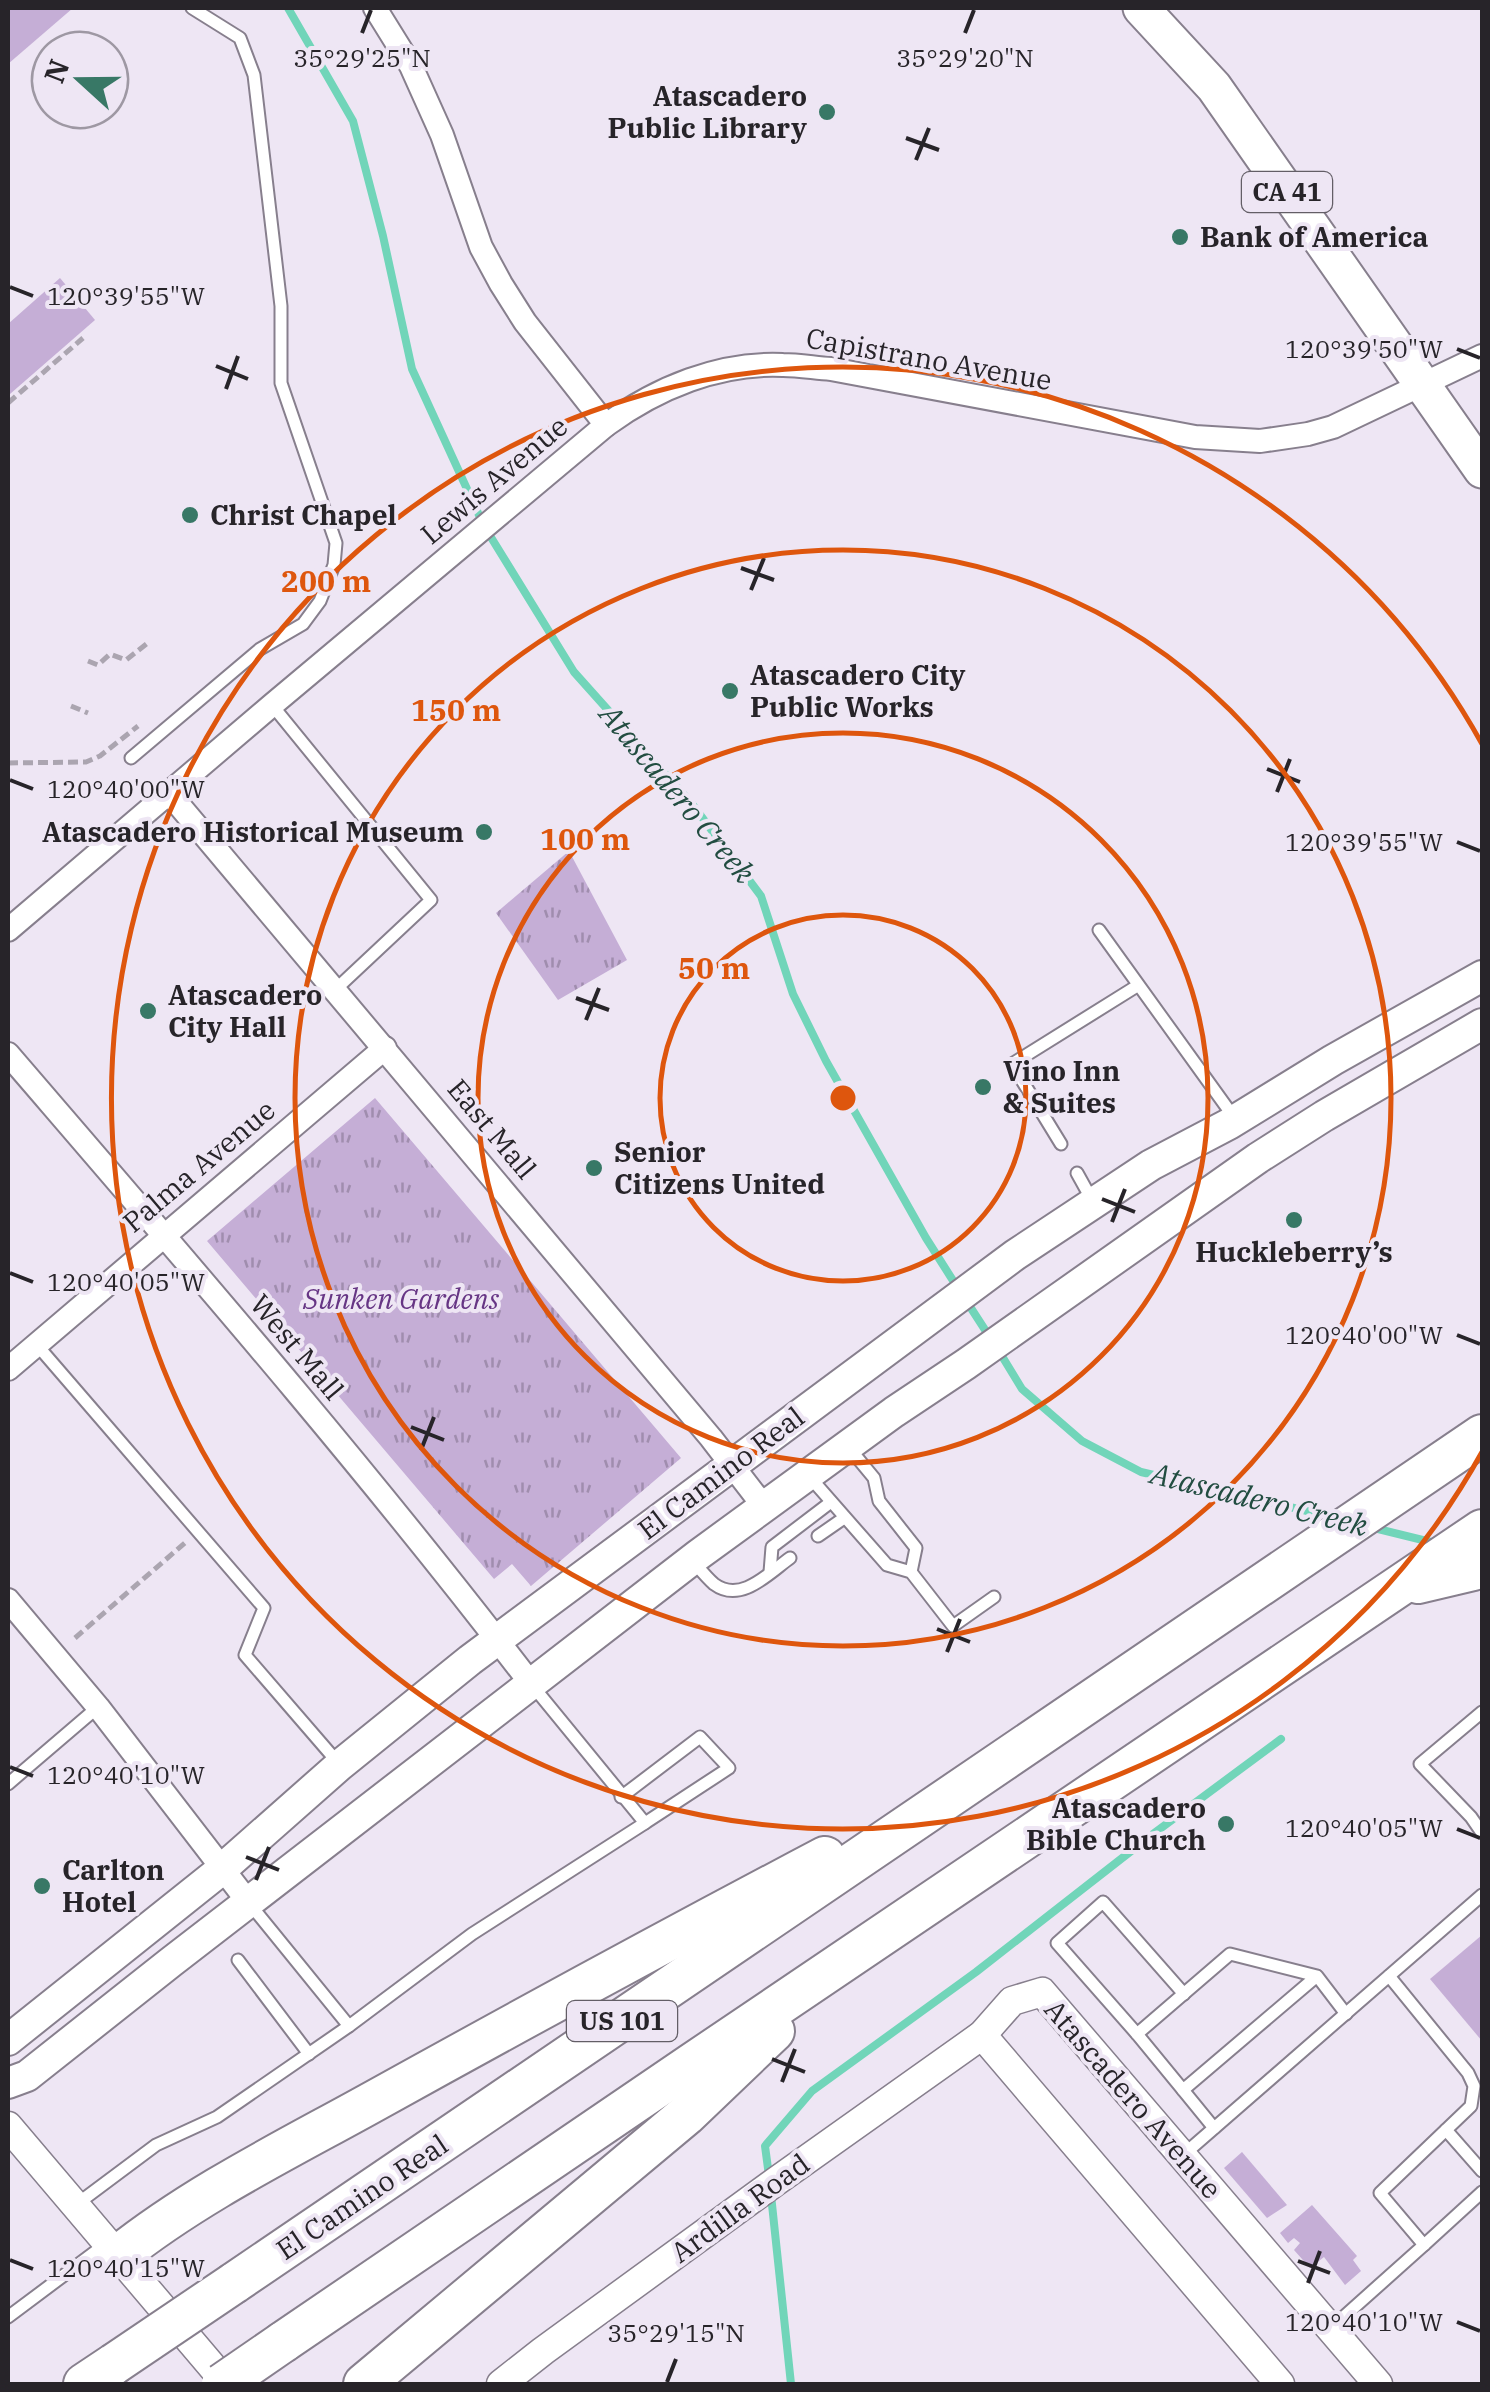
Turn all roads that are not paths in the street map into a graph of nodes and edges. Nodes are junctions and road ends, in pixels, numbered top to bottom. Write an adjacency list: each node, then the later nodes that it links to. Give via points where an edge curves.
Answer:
1 (192, 8): 9 (lane, via 240,38 254,76 281,306 281,384 336,542 320,601 302,624 260,649)
2 (375, 8): 6 (street, via 411,66 501,284)
3 (1141, 8): 5 (main road, CA 41, via 1214,87)
4 (1482, 356): 5 (street, Capistrano Avenue)
5 (1424, 385): 6 (street, Capistrano Avenue, via 1333,427 1236,441 782,364 687,380); 7 (main road, CA 41)
6 (606, 425): 8 (street, Lewis Avenue)
7 (1482, 470)
8 (272, 704): 10 (street, Lewis Avenue); 15 (lane, via 431,900)
9 (131, 758)
10 (168, 792): 11 (street, Lewis Avenue); 15 (street, East Mall)
11 (8, 930)
12 (1098, 930): 14 (lane)
13 (1482, 976): 19 (main road, El Camino Real)
14 (1137, 986): 19 (lane); 20 (lane, via 1012,1064)
15 (335, 990): 17 (street, East Mall)
16 (1482, 1024): 27 (main road, El Camino Real, via 1258,1158)
17 (385, 1048): 23 (street, Palma Avenue); 28 (street, East Mall)
18 (8, 1054): 23 (street, West Mall)
19 (1236, 1120): 22 (main road, El Camino Real)
20 (1061, 1144)
21 (1077, 1172): 22 (lane)
22 (1094, 1203): 28 (main road, El Camino Real)
23 (164, 1235): 24 (street, Palma Avenue); 41 (street, West Mall)
24 (37, 1344): 25 (street, Palma Avenue); 46 (lane, via 264,1608 245,1656)
25 (8, 1369)
26 (1482, 1435): 45 (highway, El Camino Real / US 101)
27 (847, 1446): 29 (main road, El Camino Real); 38 (lane, via 916,1548)
28 (732, 1464): 31 (street, East Mall); 41 (main road, El Camino Real)
29 (808, 1475): 30 (lane); 31 (main road, El Camino Real)
30 (831, 1502): 32 (lane); 37 (lane, via 772,1547)
31 (765, 1508): 36 (main road, El Camino Real)
32 (844, 1518): 33 (lane); 38 (lane, via 887,1564)
33 (818, 1536)
34 (1470, 1552): 56 (highway, US 101, via 1395,1588)
35 (790, 1558): 37 (lane)
36 (692, 1560): 37 (lane, via 728,1590 746,1590); 42 (main road, El Camino Real)
37 (770, 1572)
38 (911, 1572): 39 (lane, via 953,1626)
39 (994, 1597)
40 (8, 1600): 43 (street)
41 (498, 1640): 42 (street, West Mall); 46 (main road, El Camino Real)
42 (532, 1685): 48 (lane); 55 (main road, El Camino Real)
43 (98, 1707): 47 (lane); 53 (street)
44 (1482, 1712): 50 (lane, via 1420,1764)
45 (1010, 1758): 77 (highway, via 620,1966); 80 (highway, El Camino Real / US 101, bridge)
46 (340, 1765): 53 (main road, El Camino Real)
47 (8, 1784)
48 (622, 1796): 51 (lane); 51 (lane, via 700,1736 730,1768)
49 (1482, 1808): 50 (lane)
50 (1471, 1817): 52 (lane)
51 (645, 1823): 62 (lane, via 472,1934)
52 (1482, 1833)
53 (221, 1870): 55 (street); 65 (main road, El Camino Real)
54 (1482, 1895): 59 (lane)
55 (249, 1904): 62 (lane); 67 (main road, El Camino Real, via 27,2076)
56 (851, 1957): 82 (highway, US 101, bridge); 83 (highway, via 686,2115)
57 (238, 1960): 66 (lane)
58 (1317, 1976): 60 (lane, via 1230,1954); 61 (lane); 68 (lane)
59 (1389, 1976): 61 (lane); 71 (lane, via 1474,2086 1471,2106)
60 (1184, 1994): 63 (lane); 63 (lane, via 1103,1902 1057,1943)
61 (1346, 2014): 70 (lane)
62 (349, 2026): 66 (lane)
63 (1137, 2034): 68 (lane)
64 (982, 2035): 72 (street, Atascadero Avenue, via 1012,2002 1042,1992); 81 (street, Ardilla Road, via 775,2182); 84 (street)
65 (8, 2040)
66 (308, 2054): 75 (lane, via 218,2117 156,2145)
67 (8, 2083)
68 (1183, 2090): 70 (lane)
69 (8, 2126): 75 (street)
70 (1214, 2128): 72 (lane)
71 (1446, 2130): 73 (lane); 76 (lane, via 1380,2193)
72 (1182, 2156): 79 (street, Atascadero Avenue)
73 (1482, 2171)
74 (1482, 2192): 76 (lane)
75 (75, 2206): 77 (street)
76 (1424, 2245): 79 (lane)
77 (113, 2250): 78 (lane); 82 (street)
78 (8, 2317)
79 (1330, 2328): 85 (street, Atascadero Avenue)
80 (99, 2374)
81 (516, 2380)
82 (224, 2384)
83 (364, 2384)
84 (1280, 2384)
85 (1378, 2384)

